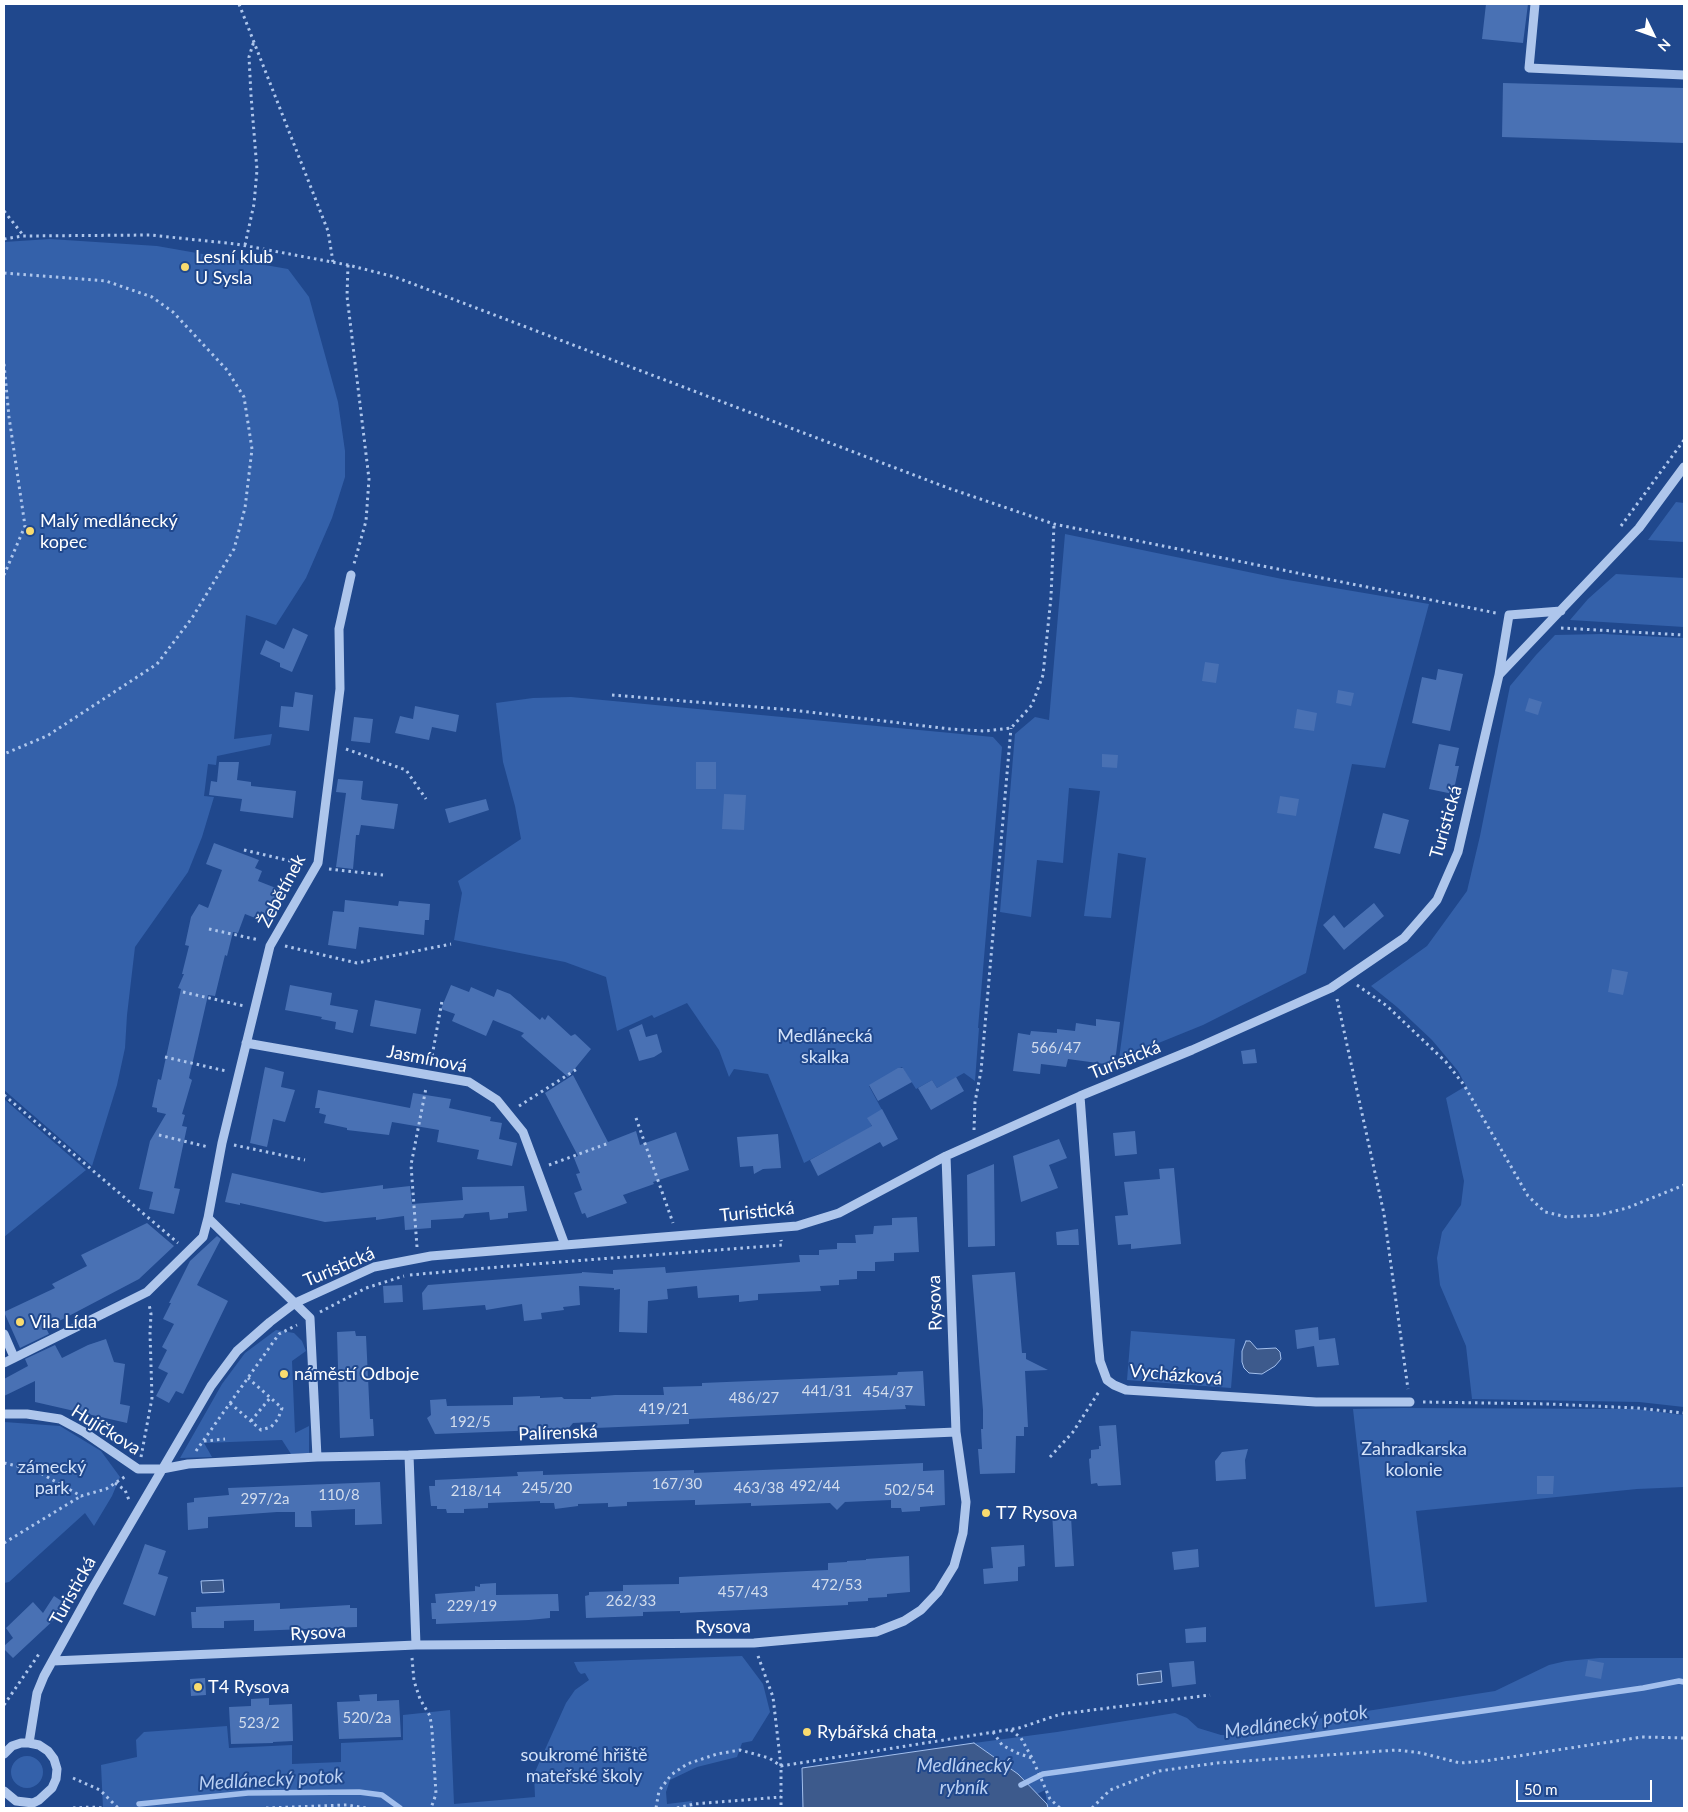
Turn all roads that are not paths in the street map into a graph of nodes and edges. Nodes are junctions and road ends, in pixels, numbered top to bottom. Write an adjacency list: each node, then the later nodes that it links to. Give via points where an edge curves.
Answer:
1 (1535, 4): 2 (street, via 1529,68)
2 (1684, 75)
3 (1684, 467): 5 (street, via 1639,528)
4 (351, 574): 7 (street, Žebětínek, via 339,629 340,689 318,862 272,943)
5 (1561, 611): 6 (street); 6 (street, Turistická, via 1509,616)
6 (1499, 675): 8 (street, Turistická, via 1458,852 1436,900 1404,938 1331,988)
7 (246, 1043): 10 (street, Žebětínek); 11 (street, Jasmínová, via 469,1082 497,1100 523,1132)
8 (1080, 1096): 9 (street, Turistická); 16 (street, Vycházková, via 1096,1321 1100,1361 1107,1380 1126,1390 1316,1402)
9 (946, 1156): 11 (street, Turistická, via 839,1213 797,1226); 18 (street, Rysova)
10 (208, 1218): 12 (street); 14 (street, Žebětínek, via 203,1237 147,1292)
11 (565, 1245): 12 (street, Turistická, via 418,1259 374,1267)
12 (295, 1303): 20 (street, via 310,1318); 21 (street, Turistická, via 237,1351)
13 (4, 1334): 14 (street)
14 (14, 1358): 15 (street)
15 (4, 1363)
16 (1410, 1402)
17 (4, 1414): 21 (street, Hujíčkova, via 60,1419 138,1469)
18 (956, 1432): 19 (street, Palírenská); 22 (street, Rysova, via 966,1502 963,1533 954,1566 938,1592 921,1610 876,1632 754,1643)
19 (409, 1455): 20 (street, Palírenská); 22 (street)
20 (317, 1457): 21 (street, Palírenská, via 188,1464)
21 (162, 1469): 23 (street, Turistická)
22 (413, 1645): 23 (street, Rysova)
23 (52, 1661): 24 (street, Turistická, via 37,1693)
24 (29, 1743): 25 (street, via 12,1746); 27 (street, via 48,1751 56,1769 52,1788)
25 (4, 1754)
26 (4, 1791): 27 (street, via 16,1801)
27 (33, 1805)

